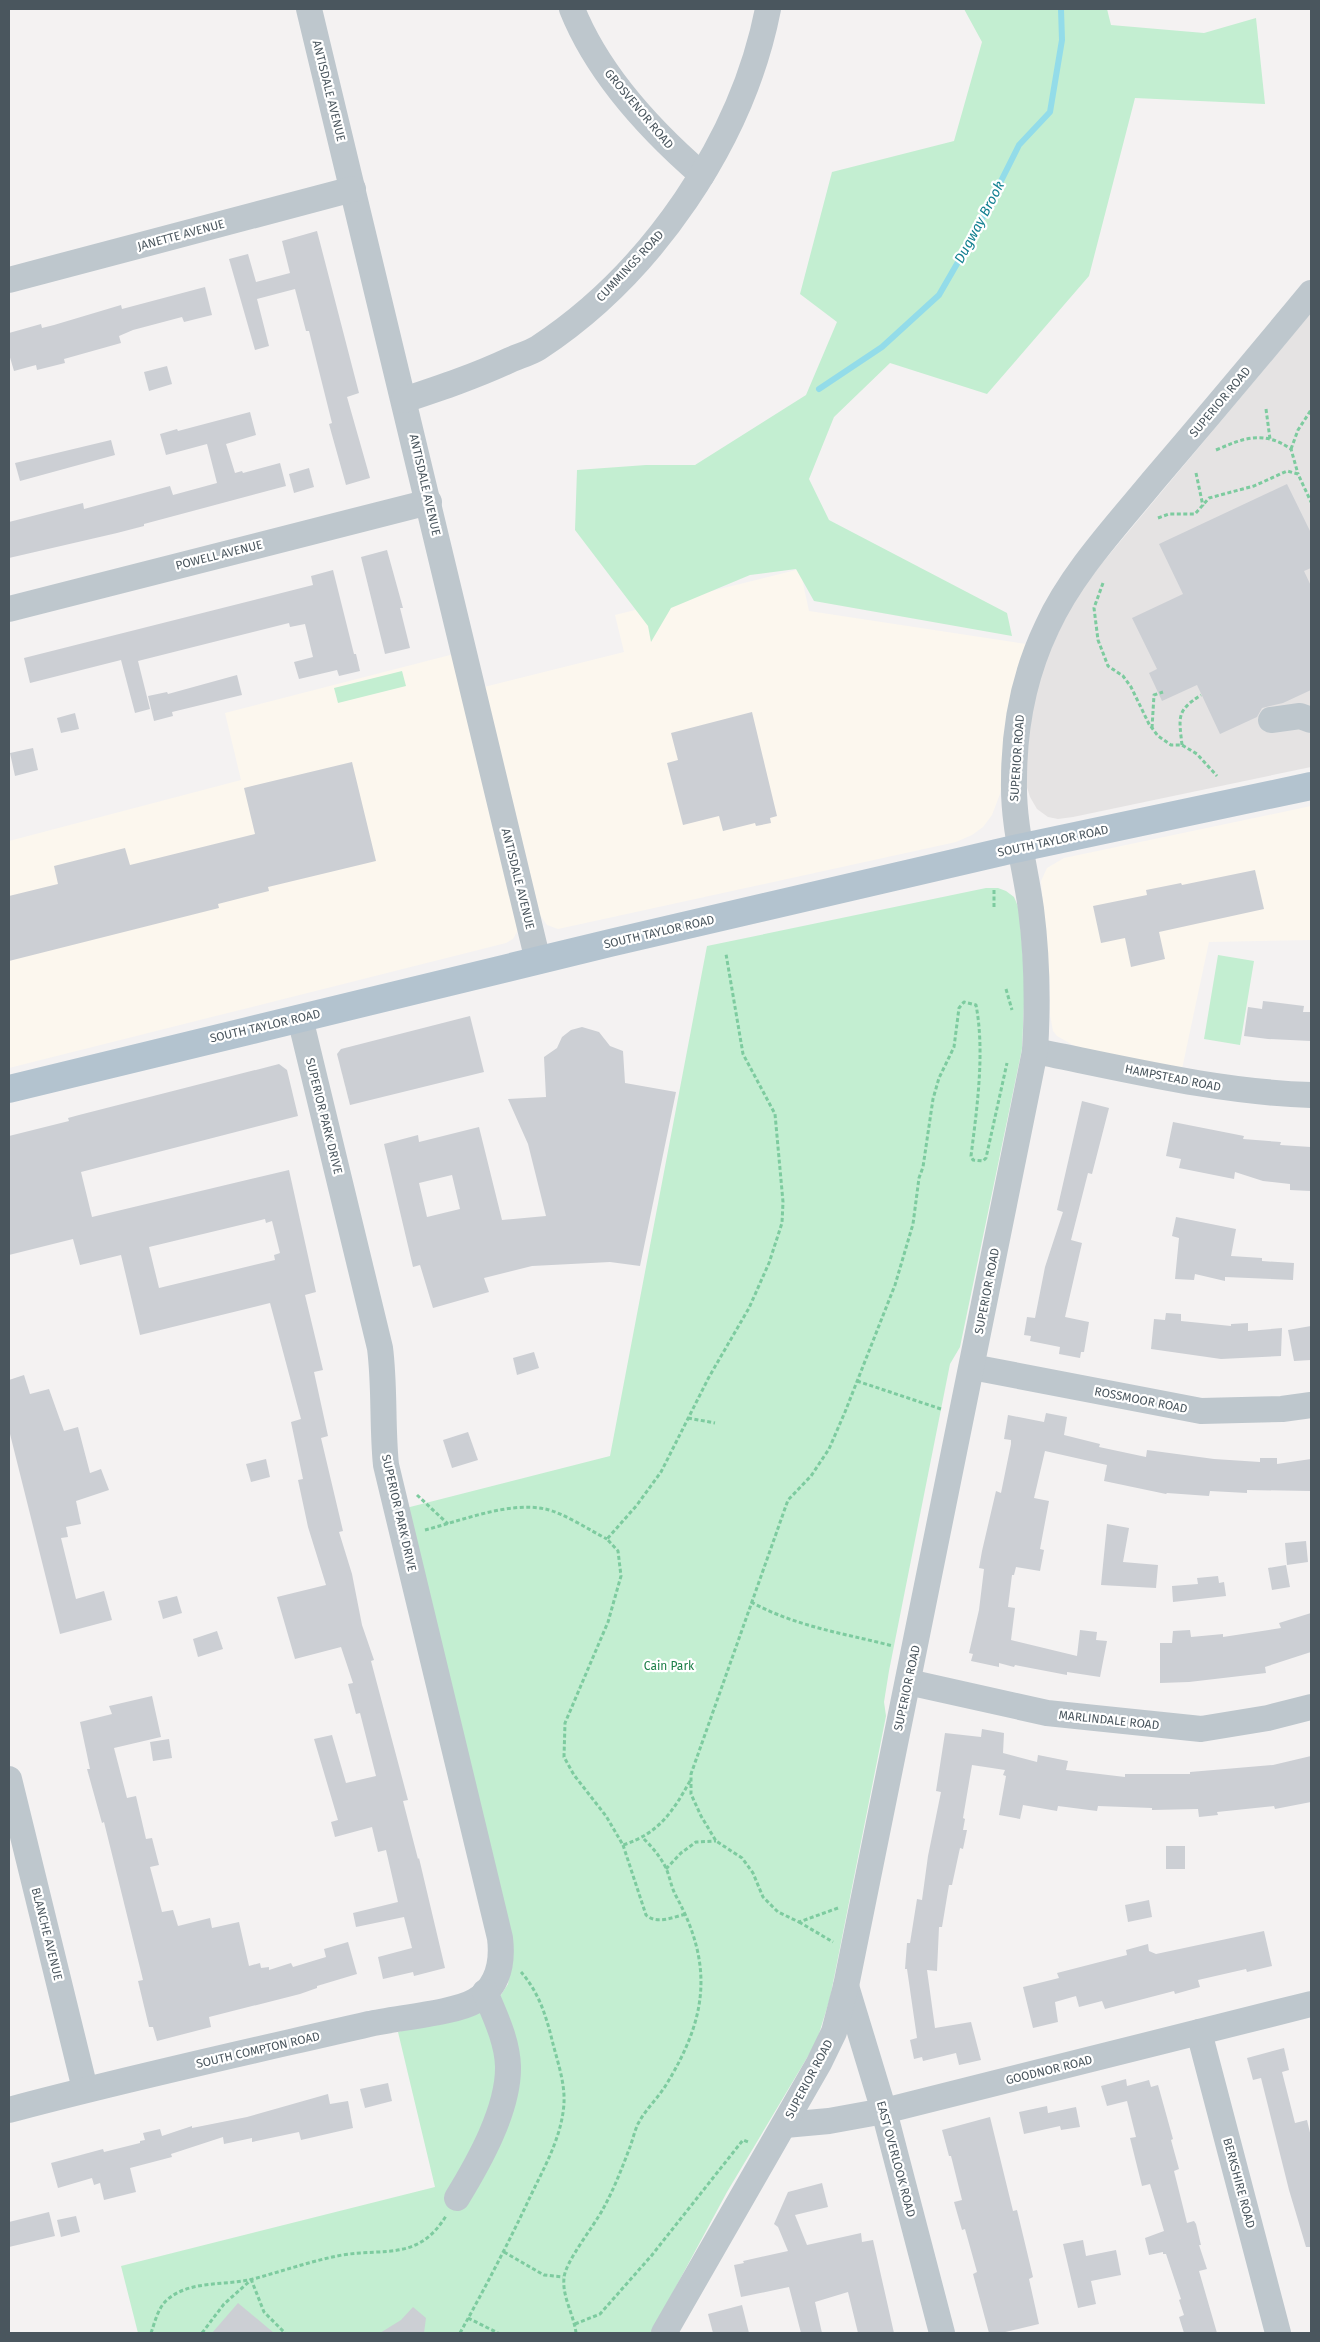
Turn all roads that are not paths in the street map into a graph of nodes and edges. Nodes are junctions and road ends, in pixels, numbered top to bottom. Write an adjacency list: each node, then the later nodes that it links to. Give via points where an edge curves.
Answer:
1 (309, 9): 5 (street, ANTISDALE AVENUE)
2 (572, 9): 4 (street, GROSVENOR ROAD, via 602,64 636,109)
3 (768, 9): 4 (street, CUMMINGS ROAD, via 753,68)
4 (702, 175): 8 (street, CUMMINGS ROAD, via 656,242 604,296 537,348 488,371)
5 (353, 190): 6 (street, JANETTE AVENUE); 8 (street, ANTISDALE AVENUE)
6 (9, 280)
7 (1311, 293): 14 (street, SUPERIOR ROAD, via 1111,532 1064,596 1048,624 1033,659 1020,714 1014,780)
8 (404, 400): 9 (street, ANTISDALE AVENUE)
9 (429, 502): 10 (street, POWELL AVENUE); 15 (street, ANTISDALE AVENUE)
10 (9, 609)
11 (1271, 720): 12 (street, via 1300,716)
12 (1311, 720)
13 (1311, 786): 14 (main road, SOUTH TAYLOR ROAD)
14 (1019, 848): 15 (main road, SOUTH TAYLOR ROAD); 17 (street, SUPERIOR ROAD, via 1029,894 1035,947 1038,986)
15 (538, 961): 16 (main road, SOUTH TAYLOR ROAD)
16 (300, 1018): 18 (main road, SOUTH TAYLOR ROAD); 25 (street, SUPERIOR PARK DRIVE, via 380,1348 386,1465 500,1938)
17 (1035, 1051): 19 (street, HAMPSTEAD ROAD, via 1215,1086); 20 (street, SUPERIOR ROAD)
18 (9, 1089)
19 (1311, 1095)
20 (972, 1366): 21 (street, ROSSMOOR ROAD, via 1202,1411); 22 (street, SUPERIOR ROAD)
21 (1311, 1405)
22 (908, 1682): 23 (street, MARLINDALE ROAD, via 1048,1713 1201,1729); 26 (street, SUPERIOR ROAD)
23 (1311, 1708)
24 (9, 1779): 29 (street, BLANCHE AVENUE)
25 (495, 1976): 29 (street, SOUTH COMPTON ROAD, via 475,2001 450,2010 395,2018); 33 (street, SUPERIOR PARK DRIVE, via 508,2065 506,2092 492,2131)
26 (846, 1986): 31 (street, EAST OVERLOOK ROAD); 32 (street, SUPERIOR ROAD, via 834,2032)
27 (1311, 2004): 28 (street, GOODNOR ROAD)
28 (1199, 2032): 31 (street, GOODNOR ROAD); 36 (street, BERKSHIRE ROAD)
29 (85, 2089): 30 (street, SOUTH COMPTON ROAD)
30 (9, 2110)
31 (884, 2111): 32 (street, GOODNOR ROAD); 35 (street, EAST OVERLOOK ROAD)
32 (786, 2125): 34 (street, SUPERIOR ROAD)
33 (457, 2198)
34 (664, 2333)
35 (942, 2333)
36 (1278, 2333)

